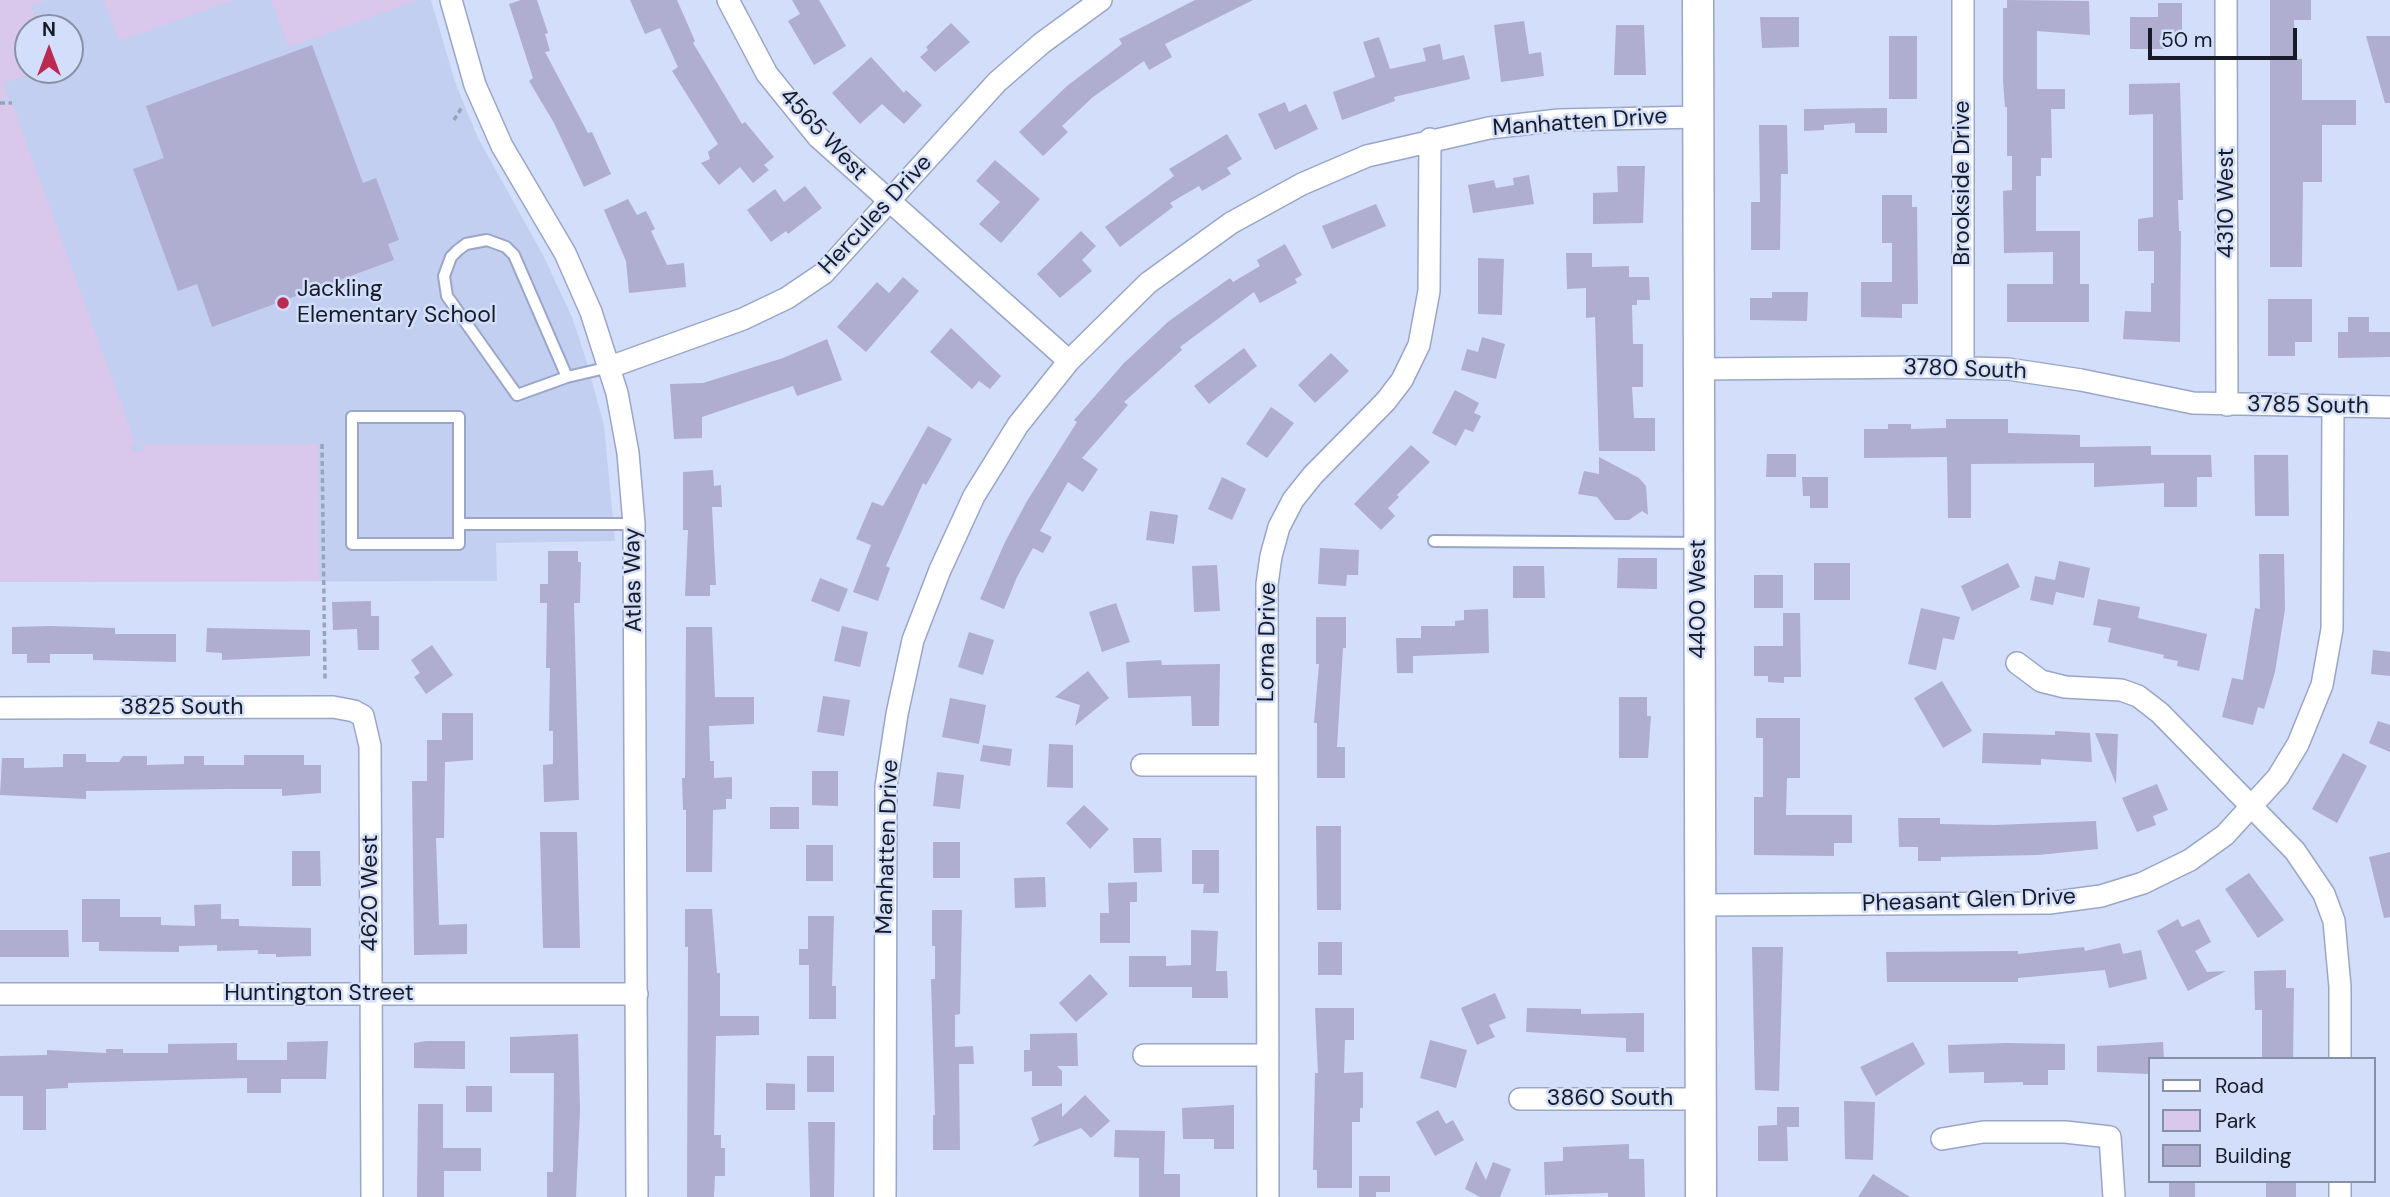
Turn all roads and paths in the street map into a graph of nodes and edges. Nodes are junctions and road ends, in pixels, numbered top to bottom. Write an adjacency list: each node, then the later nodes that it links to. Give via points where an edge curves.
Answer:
1 (451, 0): 13 (street, Atlas Way, via 488,115 565,253)
2 (728, 0): 11 (street, 4565 West, via 750,46 792,107)
3 (1101, 0): 11 (street, Hercules Drive, via 997,82)
4 (1698, 0): 9 (street, 4400 West)
5 (1963, 0): 14 (street, Brookside Drive)
6 (2226, 0): 17 (street, 4310 West)
7 (0, 103): 8 (path)
8 (12, 103)
9 (1698, 117): 10 (street, Manhatten Drive, via 1559,120); 15 (street, 4400 West)
10 (1430, 139): 12 (street, Manhatten Drive, via 1367,156 1302,184 1231,223 1148,282); 30 (street, Lorna Drive, via 1429,291 1419,345 1386,401 1293,500 1271,556)
11 (890, 203): 12 (street, 4565 West); 13 (street, Hercules Drive, via 824,273 787,299 702,336)
12 (1069, 361): 44 (street, Manhatten Drive, via 1018,425 974,496 913,640 886,786)
13 (610, 367): 16 (lane); 22 (street, Atlas Way, via 628,453)
14 (1963, 367): 15 (street, 3780 South); 17 (street, 3780 South, via 2048,374 2158,398)
15 (1699, 369): 24 (street, 4400 West)
16 (568, 377): 16 (lane, via 517,396 447,296 446,266 466,244 487,240 514,255)
17 (2227, 405): 18 (street, 3785 South)
18 (2333, 407): 19 (street, 3785 South); 31 (street, Pheasant Glen Drive, via 2329,656 2298,744)
19 (2390, 407)
20 (322, 444): 26 (path)
21 (458, 524): 21 (lane, via 458,417 352,417 352,544 458,544); 22 (lane)
22 (634, 524): 34 (street, Atlas Way)
23 (1434, 541): 24 (lane)
24 (1699, 544): 32 (street, 4400 West)
25 (2017, 663): 31 (street, via 2041,681 2138,696 2161,712)
26 (325, 681)
27 (0, 708): 28 (street, 3825 South, via 333,707)
28 (363, 716): 33 (street, 4620 West, via 370,746)
29 (1142, 765): 30 (street)
30 (1267, 765): 37 (street, Lorna Drive)
31 (2253, 807): 32 (street, Pheasant Glen Drive, via 2190,860 2143,883 2101,896 2049,903); 38 (street, via 2309,870 2334,921)
32 (1700, 905): 40 (street, 4400 West)
33 (371, 994): 34 (street, Huntington Street); 35 (street, Huntington Street); 42 (street, 4620 West)
34 (637, 994): 43 (street, Atlas Way)
35 (0, 995)
36 (1144, 1055): 37 (street)
37 (1268, 1055): 45 (street, Lorna Drive)
38 (2340, 1057)
39 (1520, 1099): 40 (street, 3860 South)
40 (1701, 1099): 46 (street, 4400 West)
41 (1942, 1139): 47 (street, via 1983,1132 2110,1137)
42 (372, 1197)
43 (637, 1197)
44 (885, 1197)
45 (1268, 1197)
46 (1701, 1197)
47 (2114, 1197)

